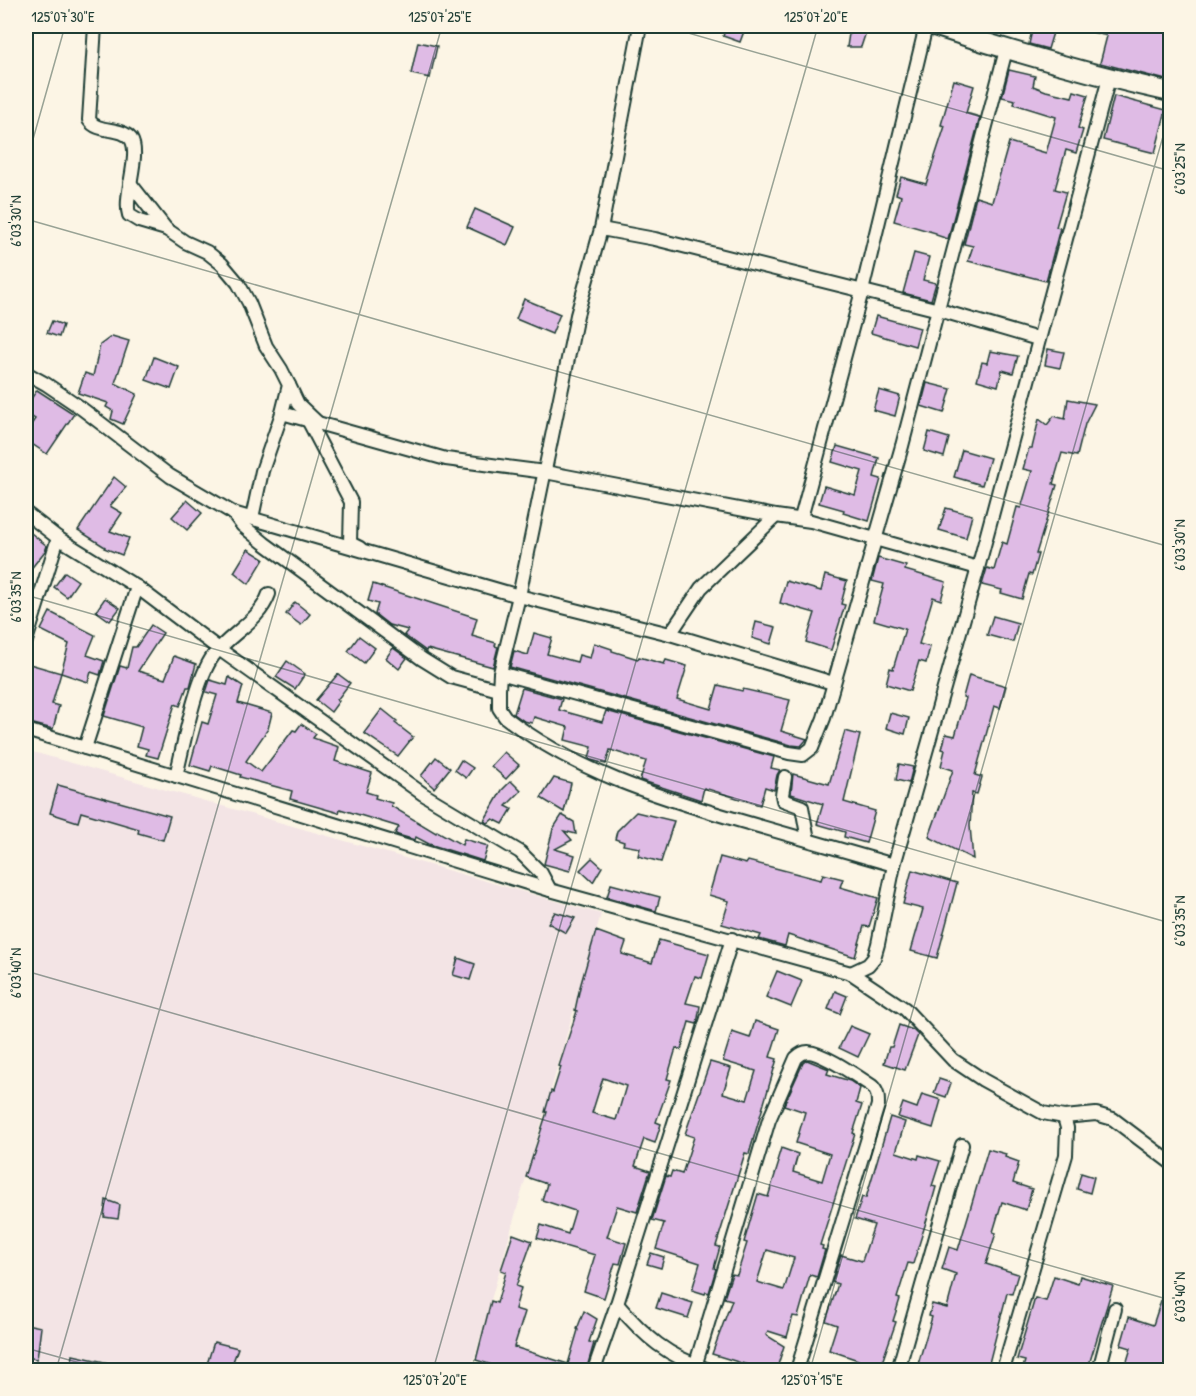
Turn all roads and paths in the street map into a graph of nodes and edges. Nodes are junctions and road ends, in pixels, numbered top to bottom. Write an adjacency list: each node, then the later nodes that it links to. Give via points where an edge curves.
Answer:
1 (95, 26): 8 (street, via 89,120 96,126 125,134 130,140 134,150)
2 (640, 26): 10 (street)
3 (926, 26): 11 (street)
4 (934, 26): 5 (street)
5 (1006, 50): 6 (street); 12 (street)
6 (1109, 78): 7 (street); 13 (street)
7 (1170, 92)
8 (130, 183): 9 (street); 9 (street, via 129,215)
9 (166, 229): 15 (street, via 214,256 229,271)
10 (601, 229): 11 (street); 19 (street, via 577,315)
11 (862, 291): 12 (street); 24 (street)
12 (939, 310): 13 (street); 26 (street)
13 (1038, 339): 28 (street)
14 (26, 373): 21 (street, via 77,405 170,476)
15 (289, 385): 16 (street); 18 (street, via 298,404)
16 (282, 413): 17 (street); 23 (street, via 261,471)
17 (309, 422): 18 (street); 27 (street, via 351,502 350,543)
18 (322, 426): 19 (street, via 446,459)
19 (545, 472): 22 (street); 31 (street)
20 (26, 513): 25 (street)
21 (233, 513): 23 (street); 37 (street, via 264,543 422,659 451,677)
22 (776, 516): 24 (street); 32 (street, via 701,588)
23 (252, 518): 27 (street)
24 (801, 519): 26 (street)
25 (58, 538): 29 (street); 33 (street)
26 (875, 538): 28 (street); 36 (street)
27 (369, 552): 31 (street)
28 (978, 568): 43 (street)
29 (137, 587): 34 (street); 39 (street)
30 (269, 594): 34 (street, via 254,617)
31 (519, 596): 32 (street); 35 (street)
32 (670, 634): 36 (street)
33 (26, 641)
34 (219, 649): 40 (street, via 204,673); 44 (street, via 423,794 520,852 542,873)
35 (501, 673): 36 (street, via 799,755 812,748); 37 (street)
36 (833, 683)
37 (499, 690): 42 (street, via 499,708 505,717 584,766 628,786)
38 (26, 730): 39 (street)
39 (85, 748): 40 (street)
40 (176, 776): 44 (street)
41 (785, 777): 42 (street, via 783,800 802,807)
42 (808, 840): 43 (street)
43 (894, 865): 46 (street, via 874,958)
44 (550, 890): 45 (street)
45 (732, 939): 46 (street); 50 (street)
46 (851, 973): 47 (street, via 905,1009 953,1060 1043,1113)
47 (1064, 1117): 49 (street, via 1096,1114 1113,1119); 57 (street, via 1066,1155)
48 (962, 1145): 56 (street)
49 (1170, 1162)
50 (617, 1304): 52 (street, via 659,1347); 53 (street)
51 (1115, 1309): 58 (street)
52 (694, 1368): 54 (street); 55 (street, via 769,1120 796,1058 807,1052 872,1086 878,1105)
53 (594, 1371)
54 (709, 1371)
55 (797, 1371)
56 (898, 1371)
57 (1003, 1371)
58 (1099, 1371)

